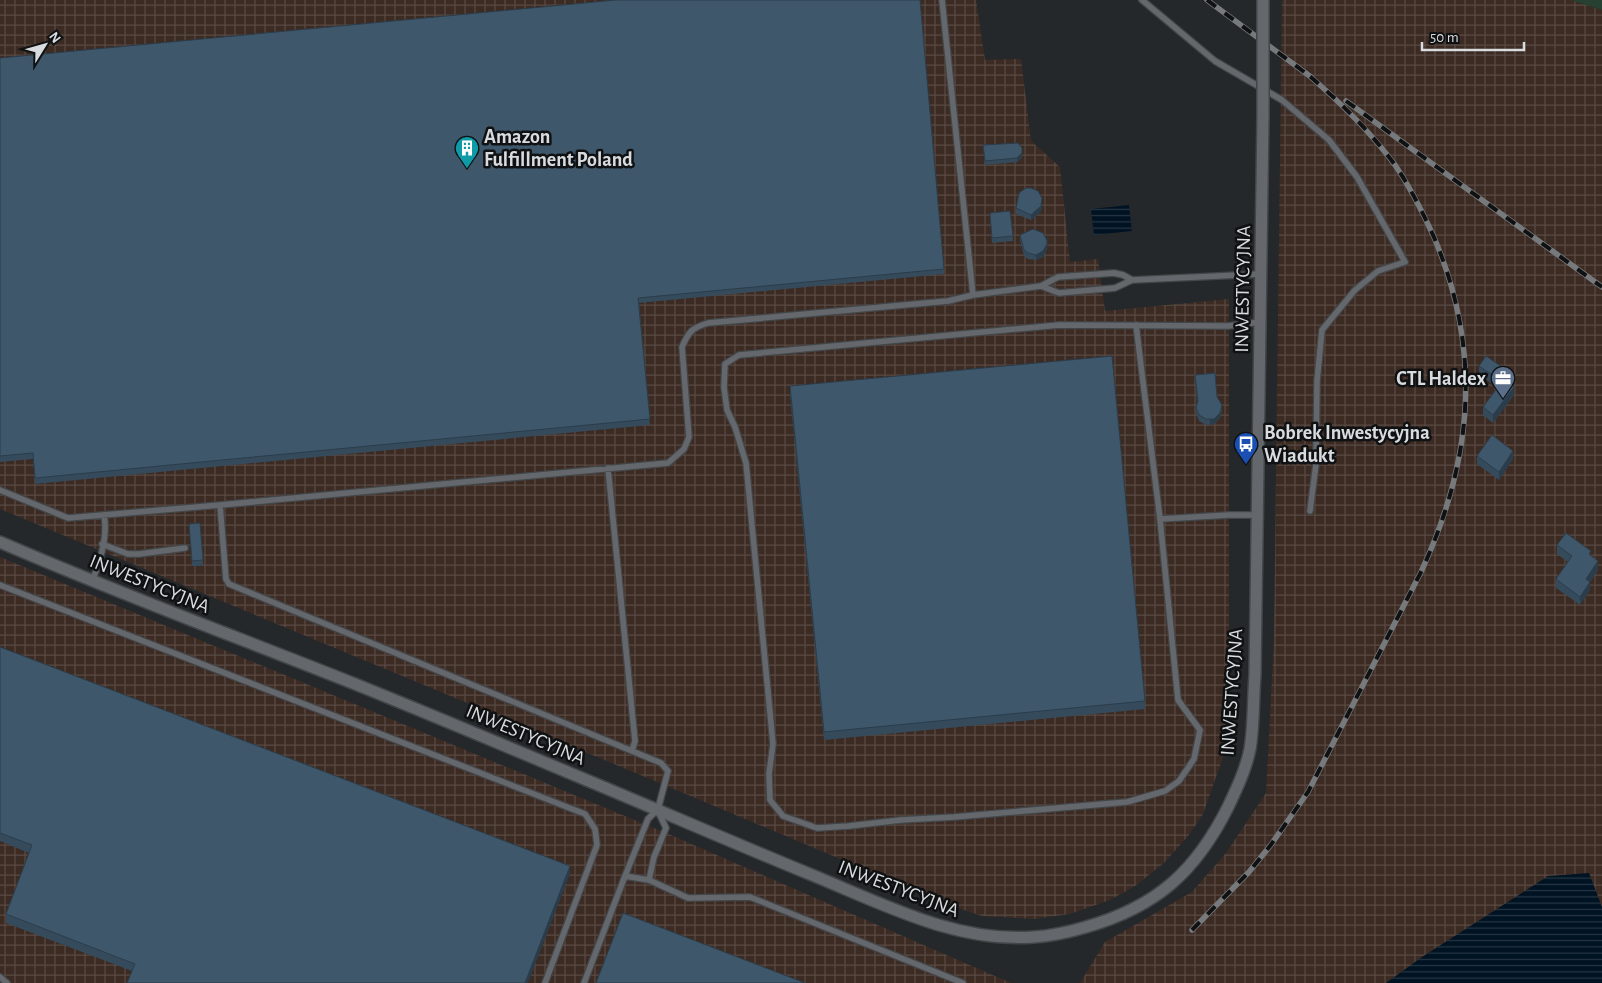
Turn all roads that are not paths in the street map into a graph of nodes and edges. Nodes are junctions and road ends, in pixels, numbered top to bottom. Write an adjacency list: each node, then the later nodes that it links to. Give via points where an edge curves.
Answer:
1 (942, 0): 7 (lane)
2 (1142, 0): 13 (lane, via 1215,61 1282,100 1329,140 1357,177 1405,262 1378,270 1355,290 1322,330 1317,381 1316,464)
3 (1263, 0): 4 (street, INWESTYCYJNA, bridge)
4 (1261, 274): 5 (lane); 8 (street, INWESTYCYJNA)
5 (1132, 280): 6 (lane, via 1115,288 1059,293); 6 (lane, via 1114,273 1058,277)
6 (1041, 286): 7 (lane)
7 (973, 295): 10 (lane, via 948,301 708,323 694,327 682,347 689,437 684,449 668,463)
8 (1260, 322): 9 (lane, via 1228,326); 15 (street, INWESTYCYJNA)
9 (1136, 325): 16 (lane); 16 (lane, via 1059,325 739,355 725,364 727,410 746,464 748,483 773,744 770,800 783,816 817,828 1127,802 1165,791 1179,781 1194,759 1200,730 1178,700)
10 (608, 468): 12 (lane); 22 (lane, via 634,741)
11 (0, 490): 14 (lane, via 68,518)
12 (220, 505): 14 (lane); 22 (lane, via 229,584)
13 (1310, 511)
14 (104, 515): 18 (lane, via 106,524)
15 (1257, 515): 16 (lane); 23 (street, INWESTYCYJNA, via 1255,675 1250,750 1238,785 1205,846 1165,891 1140,907 1111,920 1035,938 995,938 949,930)
16 (1160, 519)
17 (0, 542): 20 (street, INWESTYCYJNA)
18 (102, 544): 19 (lane, via 128,554); 20 (lane)
19 (184, 548)
20 (92, 581): 23 (street, INWESTYCYJNA, via 362,687)
21 (0, 585): 28 (lane, via 585,814 595,829 597,845)
22 (632, 752): 23 (lane, via 661,764 668,771)
23 (658, 809): 24 (lane, via 648,819); 25 (lane, via 666,828)
24 (626, 876): 25 (lane); 29 (lane)
25 (649, 880): 30 (lane, via 688,898 750,898)
26 (0, 977): 27 (lane)
27 (7, 983)
28 (545, 983)
29 (584, 983)
30 (963, 983)

